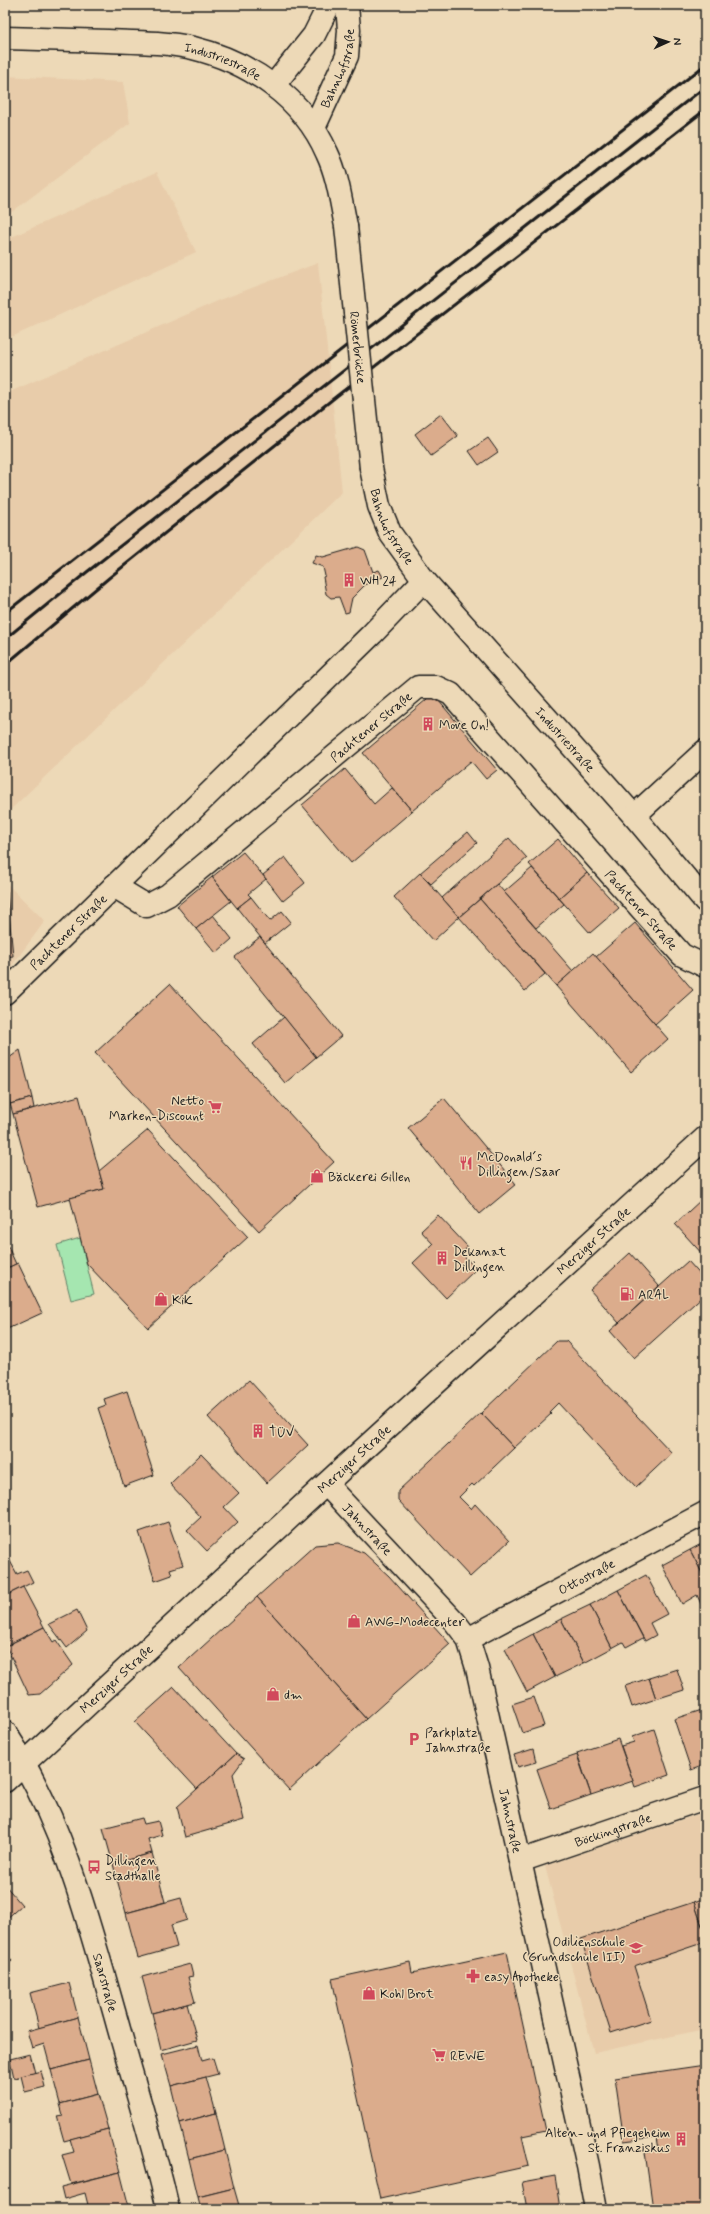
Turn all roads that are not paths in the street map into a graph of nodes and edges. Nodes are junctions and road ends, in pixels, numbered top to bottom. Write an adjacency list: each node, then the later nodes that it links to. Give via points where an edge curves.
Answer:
1 (329, 5): 4 (street, Bahnhofstraße, via 314,34)
2 (347, 5): 5 (street, Bahnhofstraße, via 347,56)
3 (5, 38): 4 (street, Industriestraße, via 144,42 192,48 230,60)
4 (274, 85): 5 (street, Industriestraße)
5 (314, 128): 6 (street, Industriestraße, via 337,180)
6 (346, 226): 7 (street, Römerbrücke, bridge)
7 (371, 468): 8 (street, Bahnhofstraße, via 379,506 390,533)
8 (424, 580): 10 (street, Industriestraße); 11 (street, Pachtener Straße)
9 (705, 751): 10 (street)
10 (634, 816): 12 (street, Industriestraße)
11 (114, 886): 13 (street, Pachtener Straße, via 147,906 168,895 418,687 436,687 451,694 682,955); 14 (street, Pachtener Straße)
12 (705, 901)
13 (705, 966)
14 (5, 993)
15 (705, 1138): 16 (street, Merziger Straße)
16 (326, 1484): 18 (street, Jahnstraße); 20 (street, Merziger Straße)
17 (705, 1513): 18 (street, Ottostraße)
18 (468, 1639): 23 (street, Jahnstraße)
19 (5, 1732): 20 (street)
20 (25, 1762): 21 (street, Merziger Straße); 24 (street, Saarstraße, via 44,1800 71,1867 96,1947)
21 (5, 1781)
22 (705, 1798): 23 (street, Böckingstraße)
23 (520, 1861): 25 (street, Jahnstraße)
24 (168, 2209)
25 (596, 2209)

